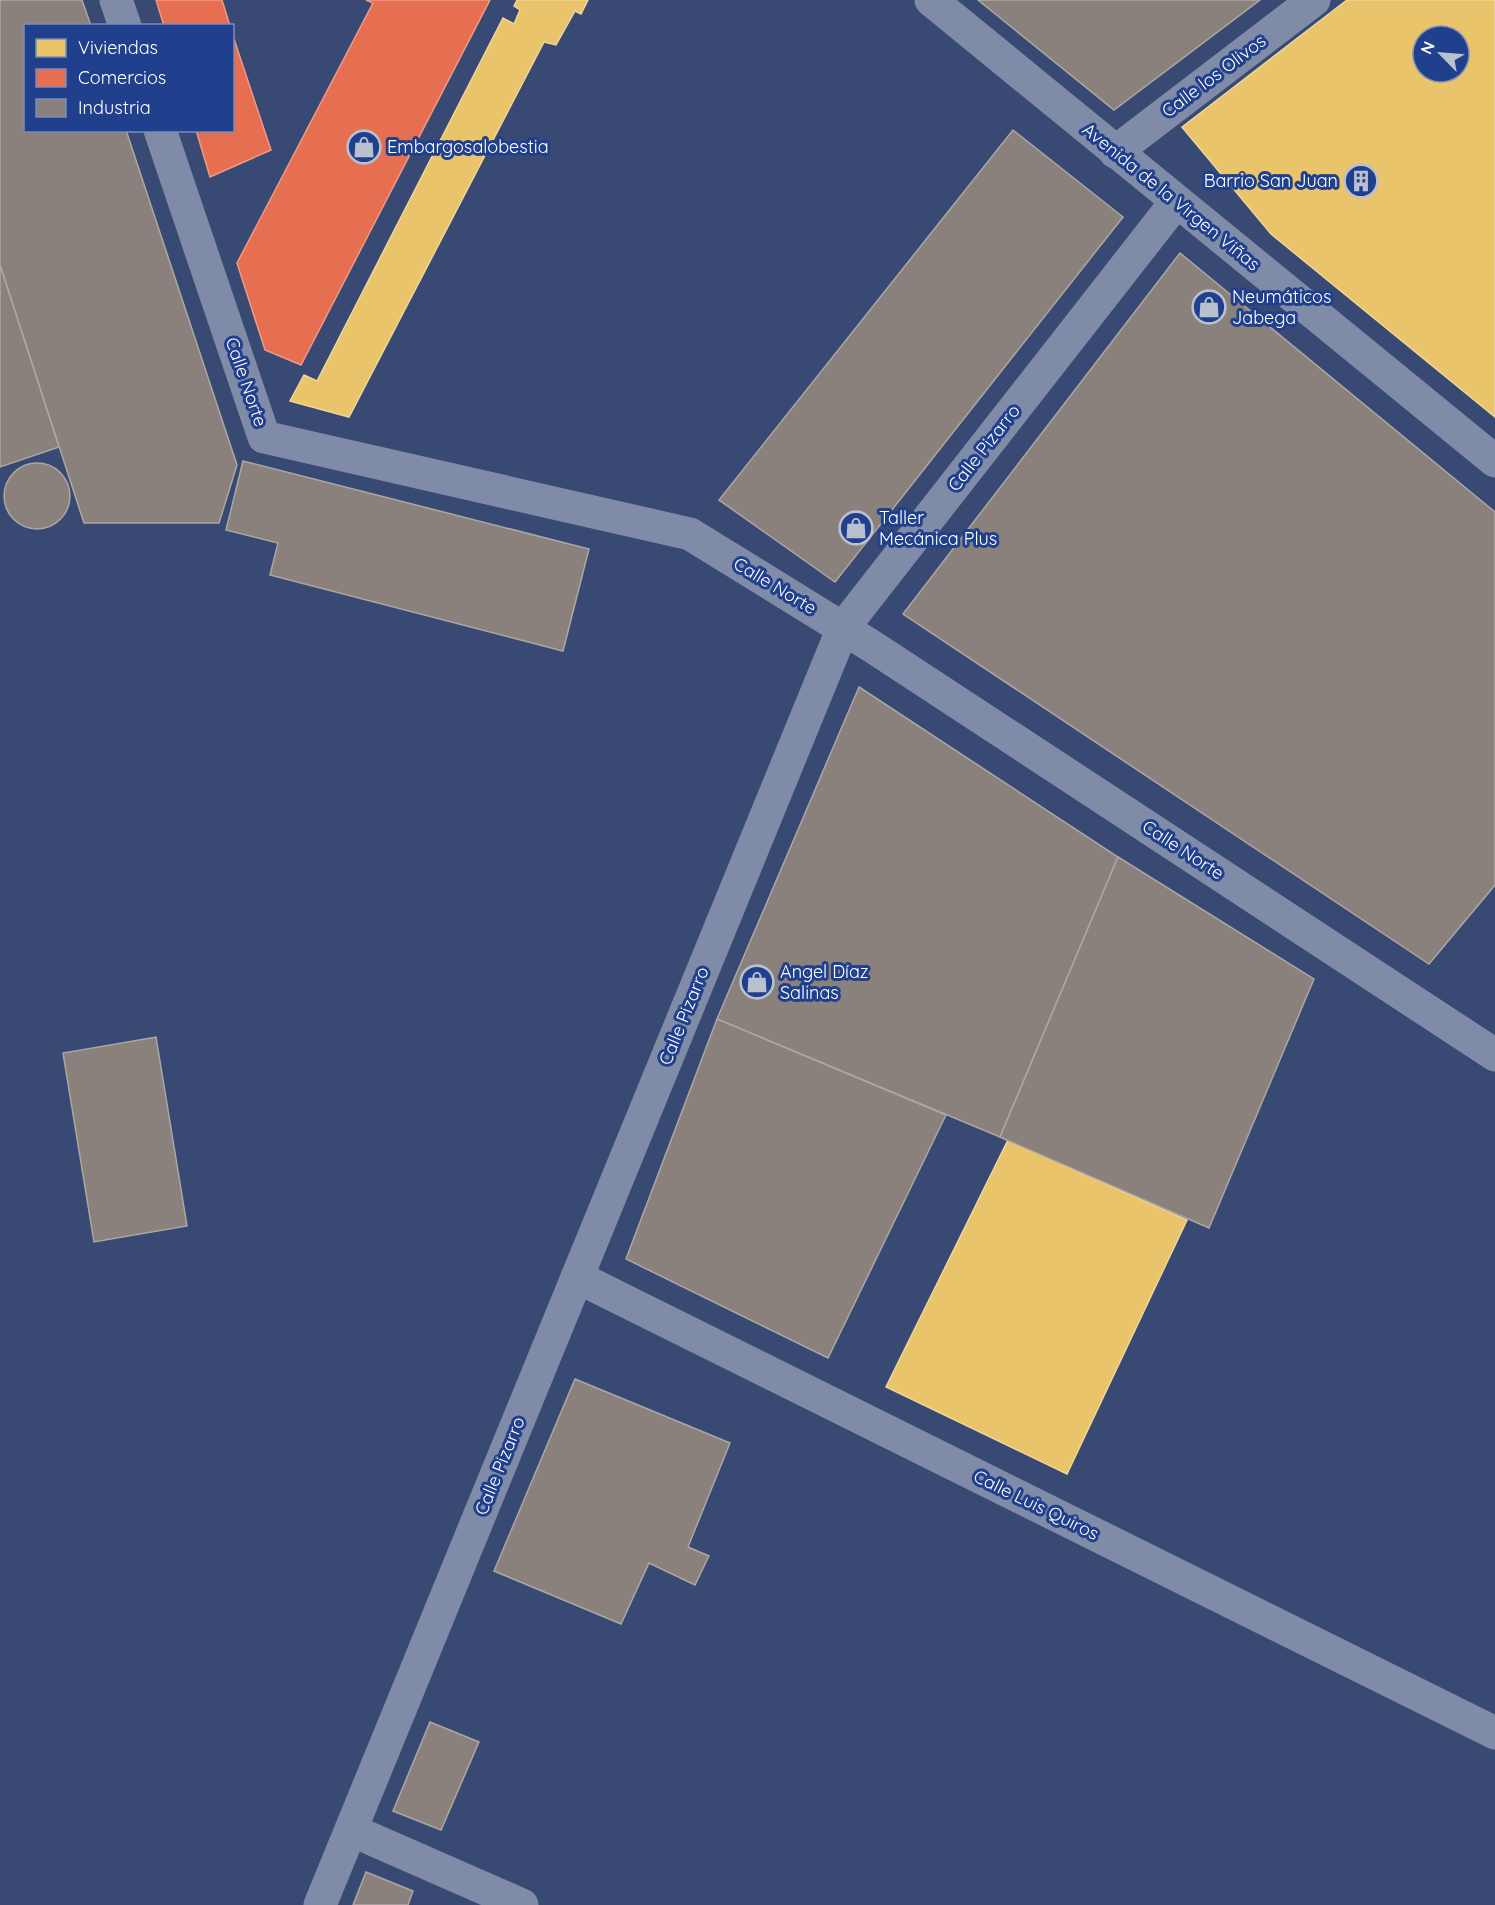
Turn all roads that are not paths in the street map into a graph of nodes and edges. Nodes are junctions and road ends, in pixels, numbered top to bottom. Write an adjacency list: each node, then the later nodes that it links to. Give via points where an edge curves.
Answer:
1 (116, 0): 4 (street)
2 (931, 0): 6 (street, Avenida de la Virgen Viñas)
3 (1314, 0): 6 (street, Calle los Olivos)
4 (123, 24)
5 (161, 132): 9 (street, Calle Norte, via 264,437 690,534)
6 (1115, 152): 7 (street, Avenida de la Virgen Viñas)
7 (1176, 202): 8 (street, Avenida de la Virgen Viñas); 9 (street, Calle Pizarro)
8 (1495, 461)
9 (843, 628): 10 (street, Calle Norte); 11 (street, Calle Pizarro)
10 (1495, 1055)
11 (577, 1277): 12 (street, Calle Luis Quiros); 13 (street, Calle Pizarro)
12 (1495, 1733)
13 (351, 1830): 14 (street, Calle Pizarro); 15 (street)
14 (320, 1905)
15 (522, 1905)

